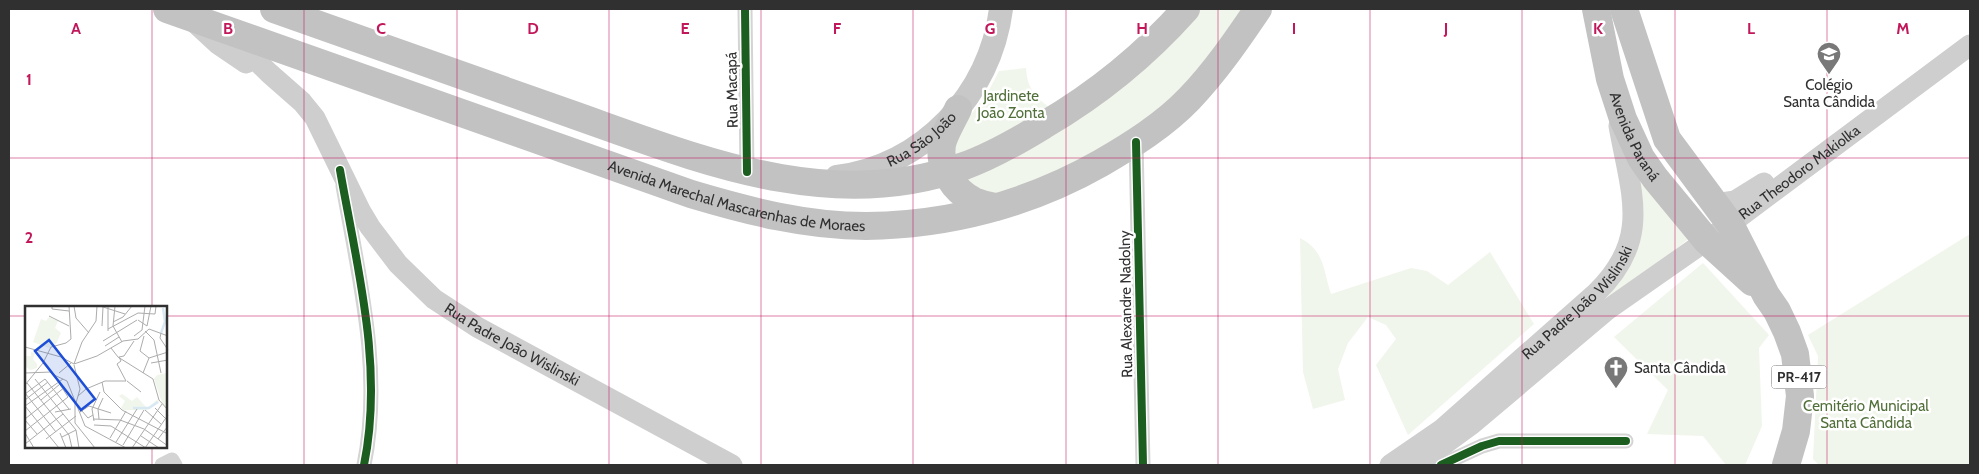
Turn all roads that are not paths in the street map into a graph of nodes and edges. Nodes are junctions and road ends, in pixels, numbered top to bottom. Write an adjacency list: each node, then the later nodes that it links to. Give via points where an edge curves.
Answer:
1 (274, 9): 11 (highway, Avenida Marechal Mascarenhas de Moraes)
2 (745, 9): 20 (street, Rua Macapá)
3 (1002, 9): 17 (main road, Rua São João, via 988,62)
4 (1186, 9): 21 (highway, Avenida Marechal Mascarenhas de Moraes, via 1129,66 1075,106 1005,147)
5 (1624, 9): 14 (highway)
6 (1632, 9): 14 (main road, Avenida Paraná)
7 (186, 11): 10 (highway); 15 (main road, via 230,54)
8 (1258, 11): 18 (highway, Avenida Marechal Mascarenhas de Moraes, via 1189,100)
9 (1594, 11): 16 (highway, Avenida Paraná)
10 (223, 28): 13 (highway, Avenida Marechal Mascarenhas de Moraes); 15 (main road)
11 (378, 45): 13 (highway, via 363,70); 20 (highway, Avenida Marechal Mascarenhas de Moraes, via 703,160)
12 (1970, 45): 24 (main road, Rua Theodoro Makiolka)
13 (345, 71): 23 (highway, Avenida Marechal Mascarenhas de Moraes, via 664,186 757,212 798,220 865,226 938,220)
14 (1646, 71): 24 (highway, Avenida Paraná, via 1667,139)
15 (269, 73): 19 (main road, Rua Padre João Wislinski, via 315,118)
16 (1610, 79): 25 (highway, Avenida Paraná, via 1623,119 1642,158); 27 (main road, Rua Padre João Wislinski, via 1632,200 1631,240 1622,262 1606,284)
17 (958, 109): 21 (highway, via 942,143 941,155); 22 (main road, Rua São João, via 932,135 886,164 853,175)
18 (1136, 142): 23 (highway, Avenida Marechal Mascarenhas de Moraes, via 1061,184); 34 (street, Rua Alexandre Nadolny)
19 (340, 170): 32 (street, via 371,356 370,427); 33 (main road, Rua Padre João Wislinski, via 361,212 383,245 434,299 477,327)
20 (747, 172): 22 (highway, Avenida Marechal Mascarenhas de Moraes)
21 (946, 172): 22 (highway, Avenida Marechal Mascarenhas de Moraes, via 874,184); 23 (highway, via 963,194 976,202)
22 (803, 182)
23 (996, 207)
24 (1722, 214): 25 (main road, Rua Theodoro Makiolka); 26 (highway, PR-417)
25 (1707, 240): 26 (highway, PR-417); 28 (main road, Rua Padre João Wislinski, via 1607,310)
26 (1766, 295): 38 (highway, PR-417, via 1788,332 1798,376 1799,413)
27 (1545, 338): 28 (main road, via 1506,378 1501,388); 35 (main road, Rua Padre João Wislinski, via 1441,430)
28 (1501, 399): 36 (main road, Rua Padre João Wislinski, via 1452,440)
29 (1626, 441): 37 (street, via 1499,441)
30 (162, 465): 31 (street, via 172,460)
31 (175, 465)
32 (364, 465)
33 (732, 465)
34 (1143, 465)
35 (1390, 465)
36 (1412, 465)
37 (1441, 465)
38 (1786, 465)

